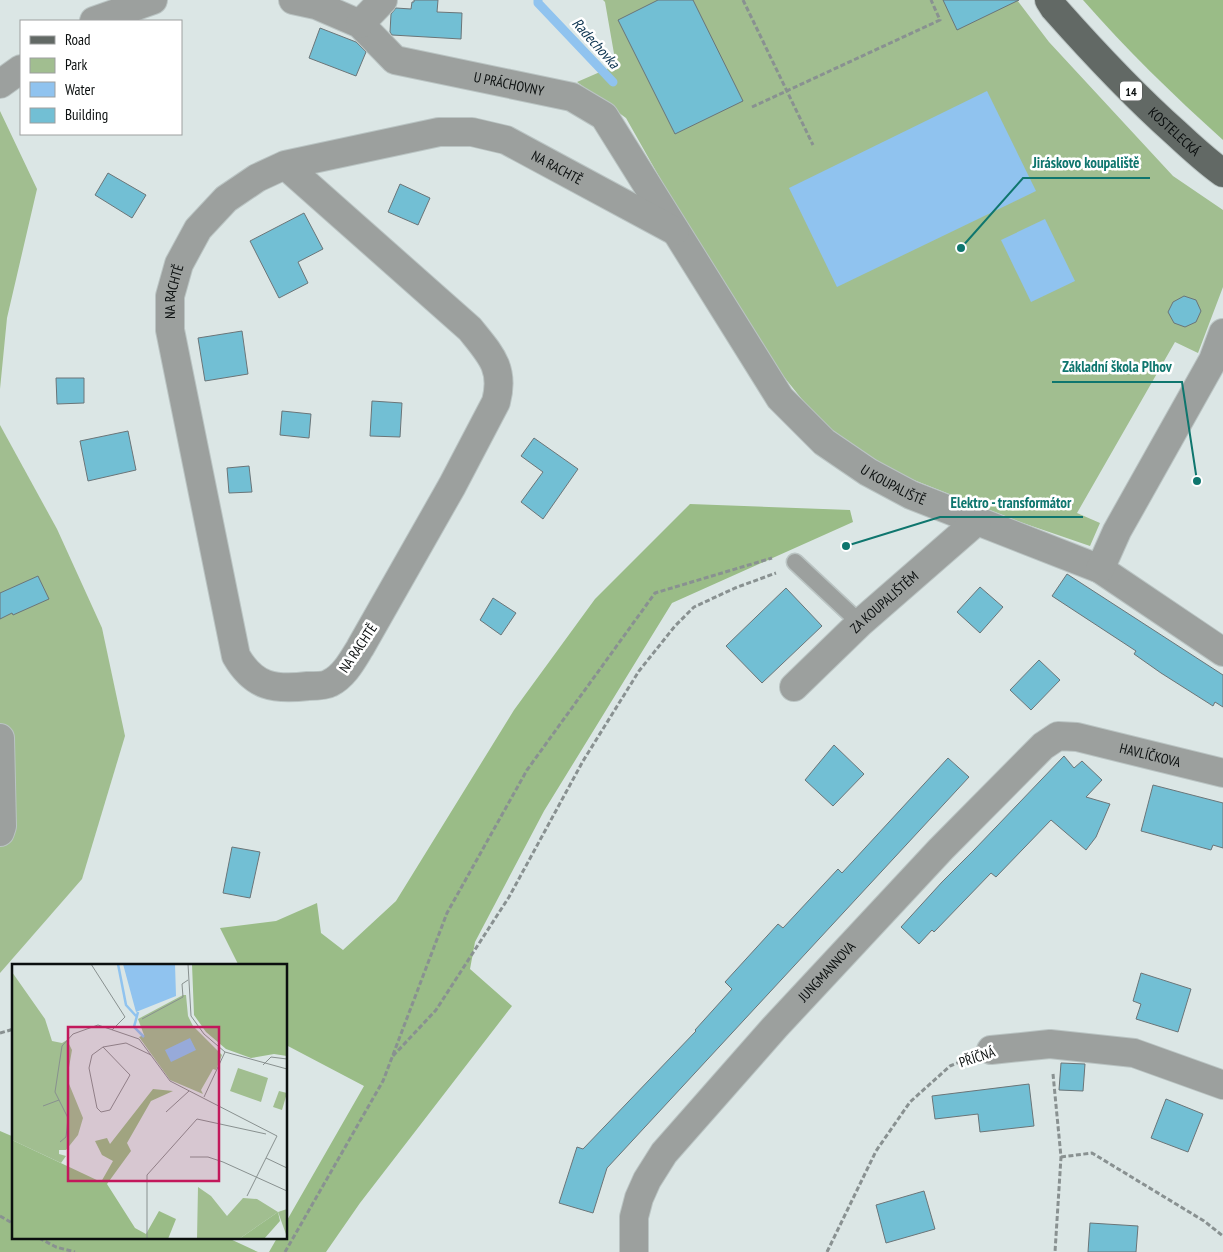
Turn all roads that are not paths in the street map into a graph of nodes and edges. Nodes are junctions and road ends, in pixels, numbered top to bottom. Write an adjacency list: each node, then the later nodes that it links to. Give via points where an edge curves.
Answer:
1 (154, 0): 5 (street)
2 (293, 0): 6 (street, U PRÁCHOVNY, via 316,5)
3 (383, 0): 6 (street)
4 (1049, 0): 10 (main road, KOSTELECKÁ / 14, via 1099,59 1154,114)
5 (97, 20)
6 (360, 24): 11 (street, U PRÁCHOVNY, via 395,60 572,97 604,116)
7 (20, 70): 8 (street)
8 (0, 84)
9 (285, 165): 9 (street, NA RACHTĚ, via 257,178 226,199 198,229 174,280 170,296 170,330 236,656 245,672 267,686 300,687 330,684 344,672 452,486 496,402 500,387 499,374 488,351 470,329); 11 (street, NA RACHTĚ, via 439,132 472,132 506,140)
10 (1223, 173)
11 (674, 231): 13 (street, U KOUPALIŠTĚ, via 780,398 824,442 911,496)
12 (1223, 333): 15 (street, via 1213,360 1117,531)
13 (977, 521): 15 (street, U KOUPALIŠTĚ); 16 (street, ZA KOUPALIŠTĚM)
14 (796, 564): 16 (lane)
15 (1100, 569): 17 (street, U KOUPALIŠTĚ)
16 (860, 623): 18 (street, ZA KOUPALIŠTĚM)
17 (1223, 652)
18 (794, 687)
19 (1077, 737): 21 (street, HAVLÍČKOVA); 25 (street, JUNGMANNOVA, via 1058,736 1043,746 775,1027 664,1153 639,1198 634,1217)
20 (0, 738): 22 (street)
21 (1223, 773)
22 (0, 832)
23 (991, 1050): 24 (street, PŘÍČNÁ, via 1050,1044 1134,1053)
24 (1223, 1085)
25 (634, 1252)

